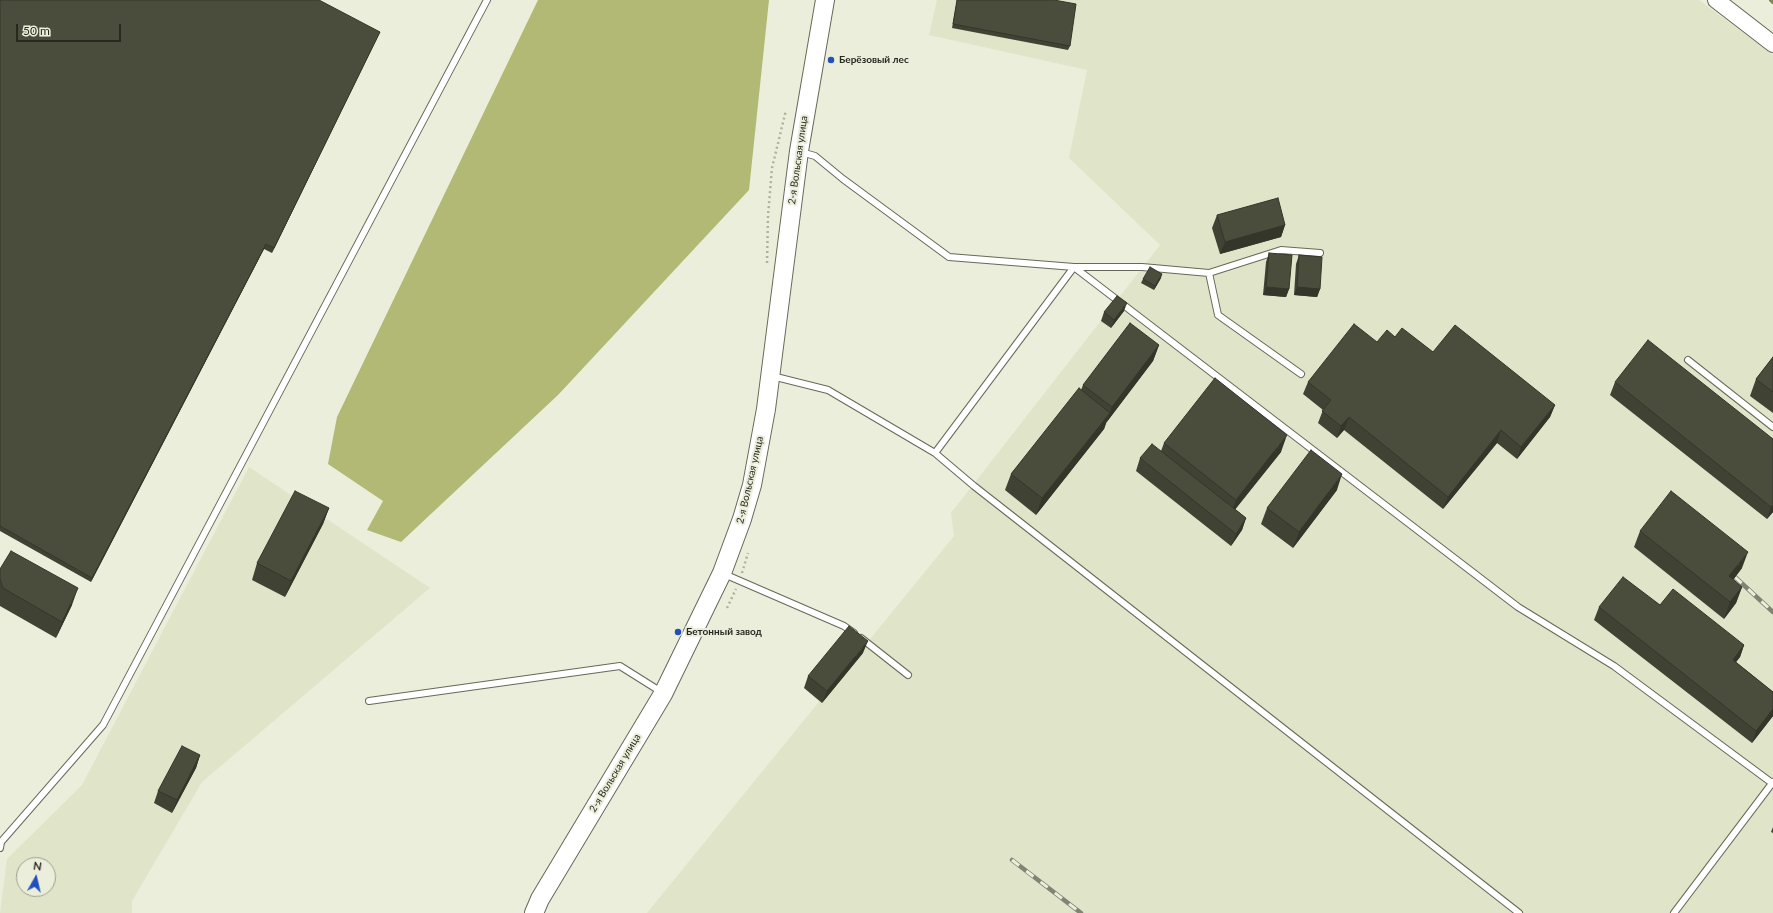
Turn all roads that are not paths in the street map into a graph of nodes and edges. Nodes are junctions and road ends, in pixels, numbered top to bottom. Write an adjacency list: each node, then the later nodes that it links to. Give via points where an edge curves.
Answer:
1 (487, 0): 19 (lane, via 103,725 1,842)
2 (824, 0): 5 (main road, 2-я Вольская улица)
3 (1716, 0): 4 (street)
4 (1773, 44)
5 (799, 151): 7 (lane, via 815,156 949,257); 11 (main road, 2-я Вольская улица)
6 (1320, 253): 8 (lane, via 1281,250)
7 (1074, 267): 8 (lane, via 1142,267); 13 (lane); 18 (lane, via 1518,607 1614,666)
8 (1208, 273): 10 (lane, via 1218,315)
9 (1688, 360): 12 (lane)
10 (1300, 374)
11 (771, 376): 13 (lane, via 828,390); 14 (main road, 2-я Вольская улица, via 752,485)
12 (1773, 427)
13 (935, 453): 21 (lane)
14 (722, 573): 15 (lane, via 844,626); 16 (main road, 2-я Вольская улица)
15 (908, 674)
16 (663, 694): 17 (lane, via 620,666); 20 (main road, 2-я Вольская улица)
17 (369, 701)
18 (1773, 783): 22 (lane)
19 (0, 848)
20 (534, 913)
21 (1518, 913)
22 (1674, 913)

